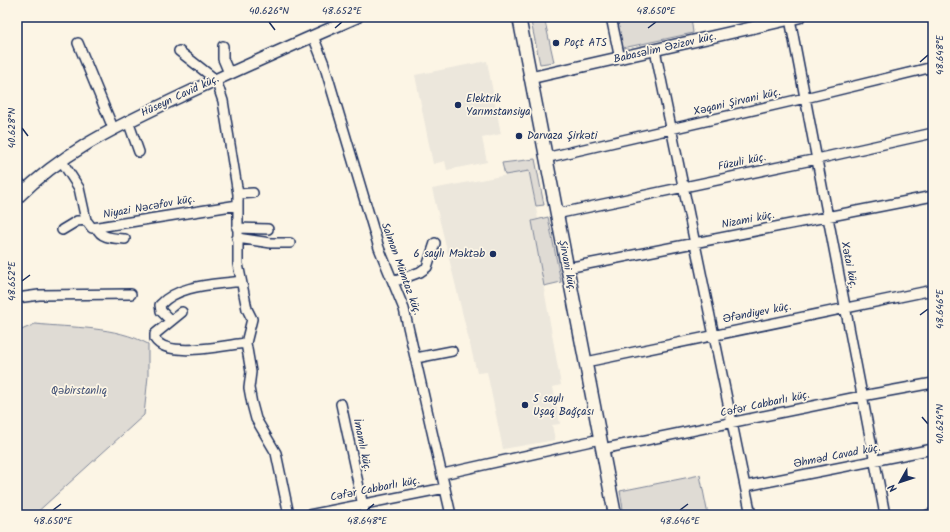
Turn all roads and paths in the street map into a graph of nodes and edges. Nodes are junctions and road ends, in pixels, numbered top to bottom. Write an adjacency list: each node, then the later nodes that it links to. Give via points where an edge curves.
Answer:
1 (357, 17): 5 (street, Hüseyn Cavid küç.)
2 (519, 17): 13 (main road, Şirvani küç.)
3 (611, 17): 10 (street)
4 (795, 18): 8 (street, Babasəlim Əzizov küç.); 15 (street, Xətai küç.)
5 (313, 36): 12 (street, Hüseyn Cavid küç.); 46 (street, Salman Mümtaz küç., via 324,64 379,248)
6 (78, 43): 17 (street)
7 (223, 46): 12 (street, via 223,60)
8 (655, 50): 10 (street, Babasəlim Əzizov küç.); 18 (street)
9 (179, 51): 14 (street)
10 (620, 59): 13 (street, Babasəlim Əzizov küç.)
11 (933, 67): 15 (street, Xəqani Şirvani küç.)
12 (229, 73): 14 (street, Hüseyn Cavid küç.)
13 (530, 78): 21 (main road, Şirvani küç.)
14 (216, 80): 16 (street, Hüseyn Cavid küç.); 28 (street, via 223,101)
15 (805, 98): 18 (street, Xəqani Şirvani küç.); 22 (street, Xətai küç.)
16 (128, 121): 17 (street, Hüseyn Cavid küç.); 20 (street)
17 (113, 128): 23 (street, Hüseyn Cavid küç.)
18 (672, 128): 21 (street, Xəqani Şirvani küç.); 25 (street)
19 (933, 133): 22 (street, Füzuli küç.)
20 (139, 152)
21 (545, 158): 32 (main road, Şirvani küç.)
22 (817, 159): 25 (street, Füzuli küç.); 33 (street, Xətai küç.)
23 (61, 160): 26 (street, Hüseyn Cavid küç.); 34 (street, via 79,188)
24 (17, 180): 26 (street)
25 (684, 187): 32 (street, Füzuli küç.); 41 (street)
26 (25, 190): 30 (street, Hüseyn Cavid küç.)
27 (253, 192): 28 (street)
28 (238, 194): 31 (street)
29 (933, 196): 33 (street, Nizami küç.)
30 (17, 198)
31 (238, 205): 35 (street, Niyazi Nəcəfov küç.); 36 (street)
32 (556, 214): 44 (main road, Şirvani küç.)
33 (828, 217): 41 (street, Nizami küç.); 50 (street, Xətai küç.)
34 (86, 220): 35 (street, Niyazi Nəcəfov küç., via 92,228); 38 (street, via 77,221)
35 (97, 228): 40 (street, via 104,236)
36 (237, 228): 37 (street); 39 (street)
37 (268, 229)
38 (62, 230)
39 (237, 238): 42 (street); 45 (street)
40 (125, 239)
41 (695, 242): 44 (street, Nizami küç.); 53 (street)
42 (290, 243)
43 (435, 243): 46 (street, via 427,267)
44 (567, 268): 57 (main road, Şirvani küç.)
45 (241, 281): 52 (street, via 192,288 170,298 160,306 161,312); 54 (street, via 247,309 252,319)
46 (393, 282): 56 (street, Salman Mümtaz küç., via 404,309)
47 (933, 290): 50 (street, Əfəndiyev küç.)
48 (131, 294): 49 (street, via 39,294)
49 (17, 298)
50 (845, 308): 53 (street, Əfəndiyev küç.); 59 (street, Xətai küç.)
51 (182, 312): 52 (street)
52 (171, 320): 54 (street, via 158,330 155,339 162,347 173,350)
53 (715, 334): 57 (street, Əfəndiyev küç.); 61 (street)
54 (246, 343): 70 (street, via 251,372 249,388 252,404 259,424 276,453)
55 (452, 351): 56 (street)
56 (416, 358): 65 (street, Salman Mümtaz küç.)
57 (586, 362): 62 (main road, Şirvani küç.)
58 (933, 384): 59 (street, Cəfər Cabbarlı küç.)
59 (862, 396): 61 (street, Cəfər Cabbarlı küç.); 64 (street, Xətai küç.)
60 (342, 404): 68 (street, İmamlı küç.)
61 (733, 423): 62 (street, Cəfər Cabbarlı küç.); 66 (street)
62 (601, 444): 65 (street, Cəfər Cabbarlı küç.); 74 (main road, Şirvani küç.)
63 (933, 449): 64 (street, Əhməd Cavad küç.)
64 (875, 461): 66 (street, Əhməd Cavad küç.); 76 (street, Xətai küç.)
65 (443, 474): 67 (street, Salman Mümtaz küç.)
66 (746, 486): 75 (street)
67 (445, 488): 68 (street, Cəfər Cabbarlı küç.); 73 (street, Salman Mümtaz küç.)
68 (362, 504): 71 (street, Cəfər Cabbarlı küç.); 72 (street, İmamlı küç.)
69 (933, 514): 77 (street)
70 (289, 515)
71 (309, 515)
72 (365, 515)
73 (451, 515)
74 (614, 515)
75 (751, 515)
76 (885, 515)
77 (928, 515)

